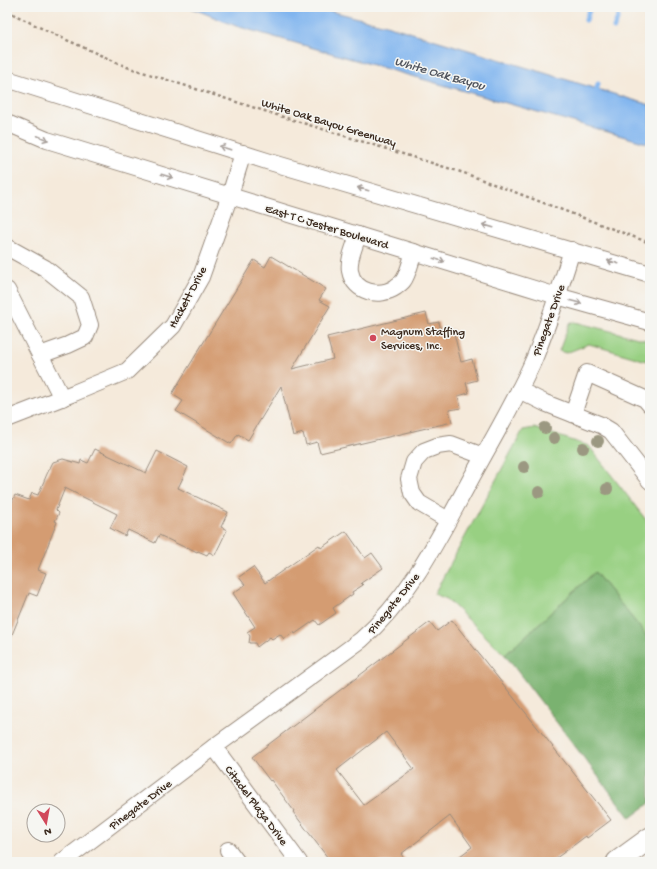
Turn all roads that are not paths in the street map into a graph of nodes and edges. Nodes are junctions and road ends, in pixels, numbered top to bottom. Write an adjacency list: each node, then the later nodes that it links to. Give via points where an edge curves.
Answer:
1 (7, 79): 3 (street, one-way to 1)
2 (7, 123): 4 (street, East T C Jester Boulevard, one-way to 4, via 47,140)
3 (243, 153): 4 (street, Hackett Drive); 7 (street, one-way to 3)
4 (230, 195): 5 (street, East T C Jester Boulevard); 15 (street, Hackett Drive, via 200,277 173,326 127,371)
5 (358, 235): 8 (street, East T C Jester Boulevard); 8 (street, via 350,271 355,283 365,291 378,293 391,290 403,281)
6 (7, 247): 13 (street, via 45,268 81,297 90,325 85,337)
7 (572, 250): 9 (street, one-way to 7); 11 (street, Pinegate Drive)
8 (414, 252): 11 (street, East T C Jester Boulevard, one-way to 11)
9 (650, 274)
10 (7, 290): 13 (street)
11 (557, 296): 12 (street, East T C Jester Boulevard, one-way to 12); 14 (street, Pinegate Drive, via 535,356)
12 (650, 322)
13 (40, 355): 15 (street)
14 (519, 390): 17 (street); 19 (street, Pinegate Drive)
15 (62, 398): 18 (street, Hackett Drive)
16 (650, 405): 17 (street, via 646,399 587,373)
17 (573, 414): 20 (street, via 610,431)
18 (7, 419)
19 (483, 456): 21 (street, Pinegate Drive); 21 (street, via 451,444 424,451 414,462 409,479 412,493 419,503)
20 (650, 481)
21 (448, 520): 22 (street, Pinegate Drive, via 429,557 377,627)
22 (214, 748): 24 (street, Pinegate Drive); 25 (street, Citadel Plaza Drive)
23 (650, 838): 26 (main road)
24 (62, 862)
25 (299, 862)
26 (617, 862)

